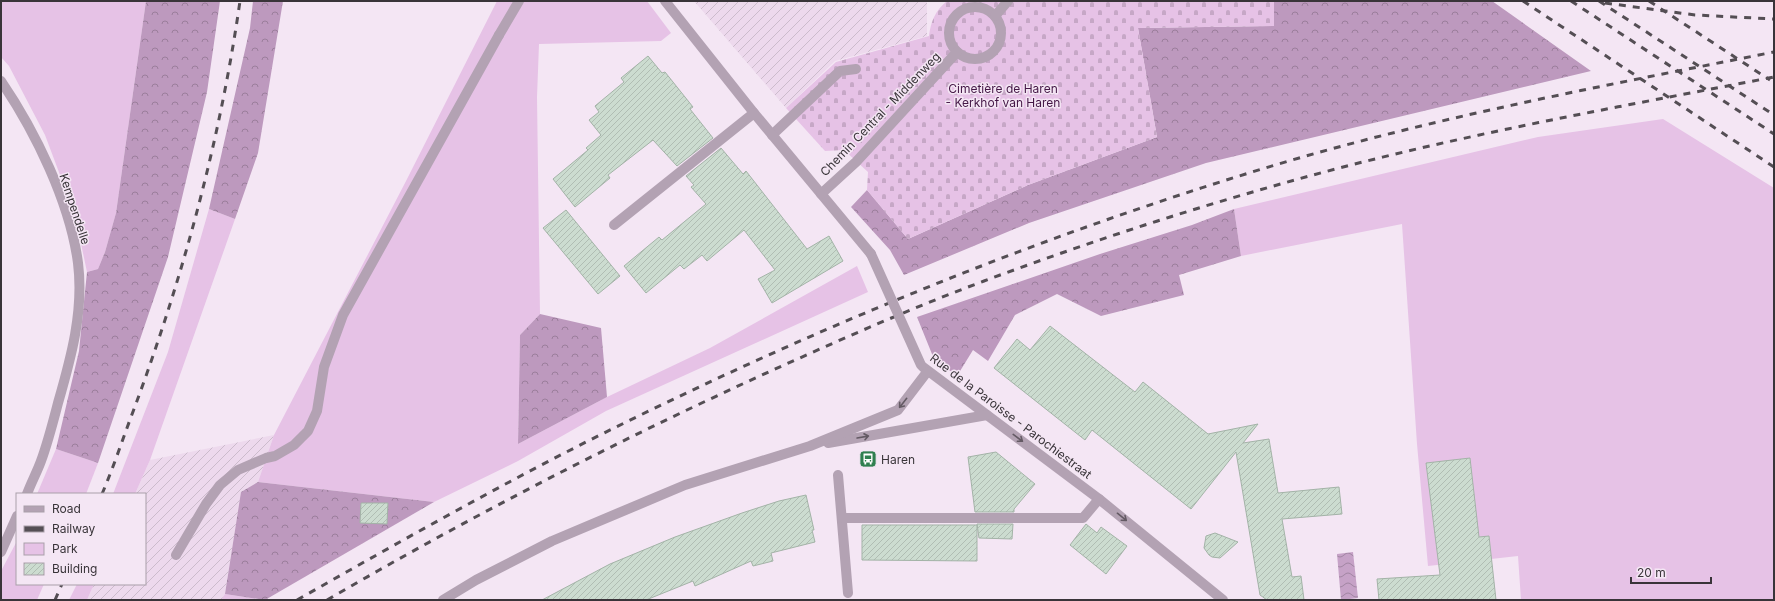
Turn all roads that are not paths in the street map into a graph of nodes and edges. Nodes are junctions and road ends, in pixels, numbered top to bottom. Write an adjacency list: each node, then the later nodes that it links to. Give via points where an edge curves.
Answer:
1 (519, 1): 21 (street, via 343,315 324,367 317,410 308,431 294,445 275,456 238,470 220,485)
2 (665, 1): 8 (street, Rue de la Paroisse - Parochiestraat)
3 (1008, 1): 4 (street)
4 (994, 16): 5 (street, via 1000,28 1000,41 993,52 982,58 969,58); 5 (street, via 979,8 964,9 954,17 949,29 950,42)
5 (957, 52): 10 (street, Chemin Central - Middenweg, via 856,162)
6 (856, 69): 9 (street, via 840,71)
7 (1, 80): 16 (street, Kempendelle, via 29,127 56,188 72,234 78,264 78,307 72,354 41,460)
8 (754, 113): 9 (street, Rue de la Paroisse - Parochiestraat); 11 (street)
9 (772, 135): 10 (street, Rue de la Paroisse - Parochiestraat)
10 (821, 194): 12 (street, Rue de la Paroisse - Parochiestraat, bridge, via 870,254)
11 (614, 225)
12 (924, 368): 13 (street, Rue de la Paroisse - Parochiestraat); 14 (street, one-way to 14, via 898,410)
13 (987, 415): 14 (street, one-way to 13); 17 (street, Rue de la Paroisse - Parochiestraat, one-way to 17)
14 (810, 446): 23 (street, via 685,485 552,542 476,580)
15 (838, 475): 19 (street)
16 (27, 493)
17 (1099, 499): 19 (street, via 1083,518); 24 (street, Rue de la Paroisse - Parochiestraat, one-way to 24)
18 (16, 518): 20 (street)
19 (842, 518): 22 (street)
20 (1, 552)
21 (176, 555)
22 (848, 594)
23 (443, 600)
24 (1223, 600)

